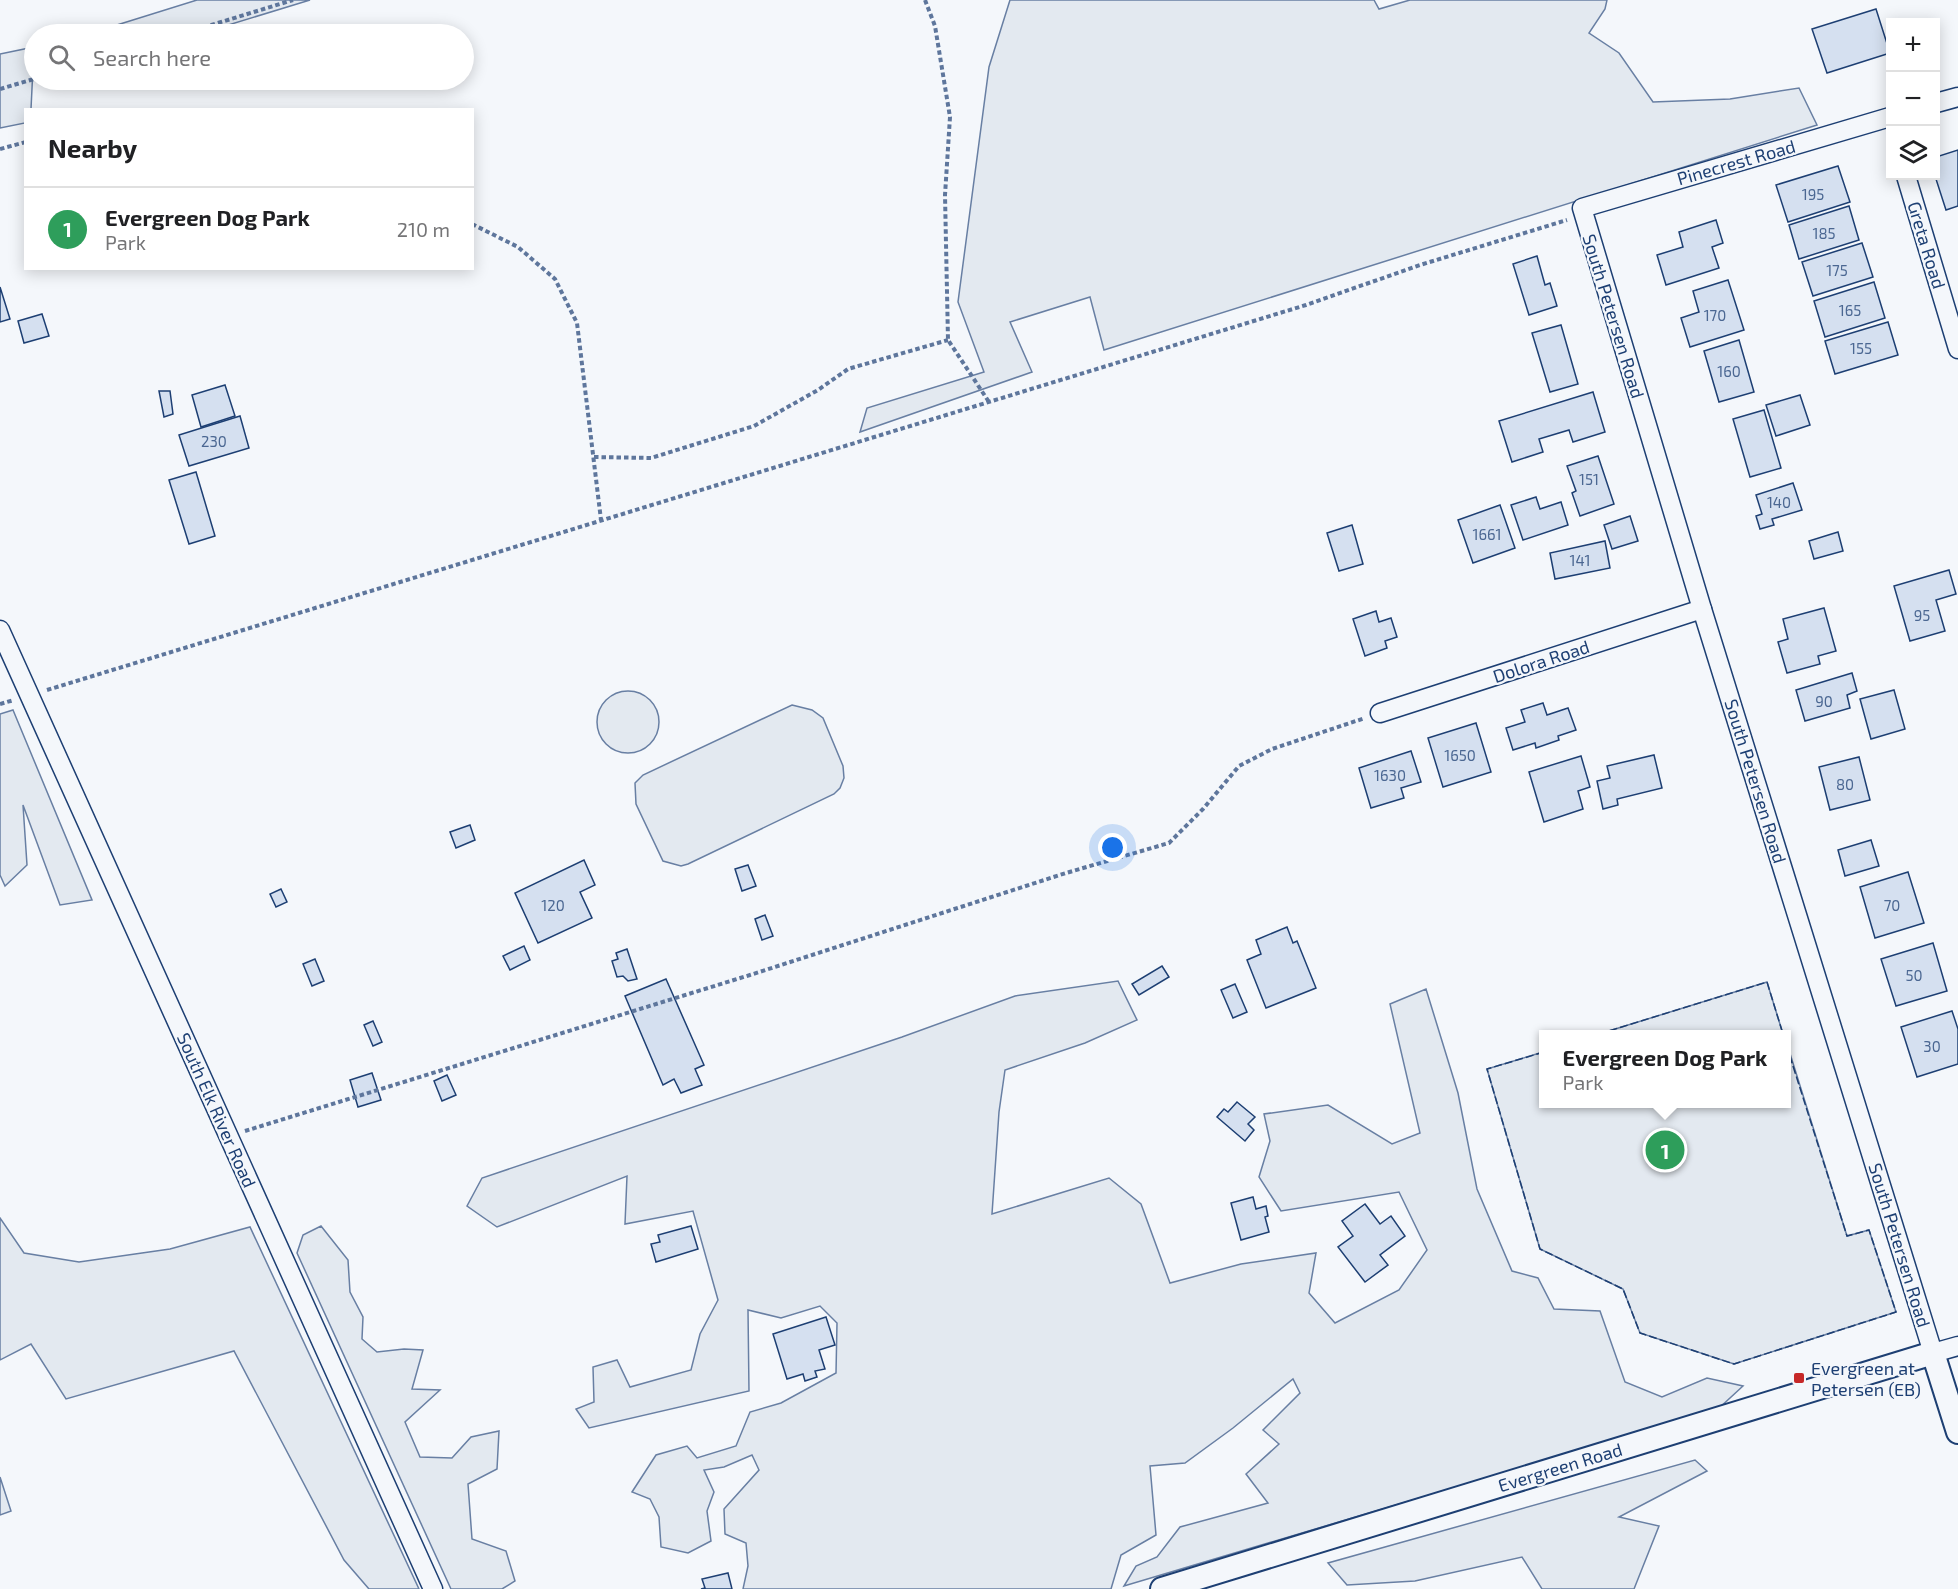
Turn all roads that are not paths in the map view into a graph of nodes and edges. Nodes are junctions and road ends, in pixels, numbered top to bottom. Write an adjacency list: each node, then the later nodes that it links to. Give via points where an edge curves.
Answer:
1 (1958, 97): 2 (street)
2 (1940, 102)
3 (1886, 120): 5 (street, Pinecrest Road)
4 (1907, 180): 6 (street, Greta Road)
5 (1583, 211): 7 (street, South Petersen Road)
6 (1958, 349)
7 (1702, 609): 9 (street, Dolora Road); 11 (street, South Petersen Road)
8 (0, 630): 13 (street, South Elk River Road)
9 (1380, 713)
10 (1958, 1346): 11 (street, Evergreen Road)
11 (1934, 1353): 12 (street); 14 (street, Evergreen Road)
12 (1958, 1432)
13 (434, 1589)
14 (1162, 1589)

